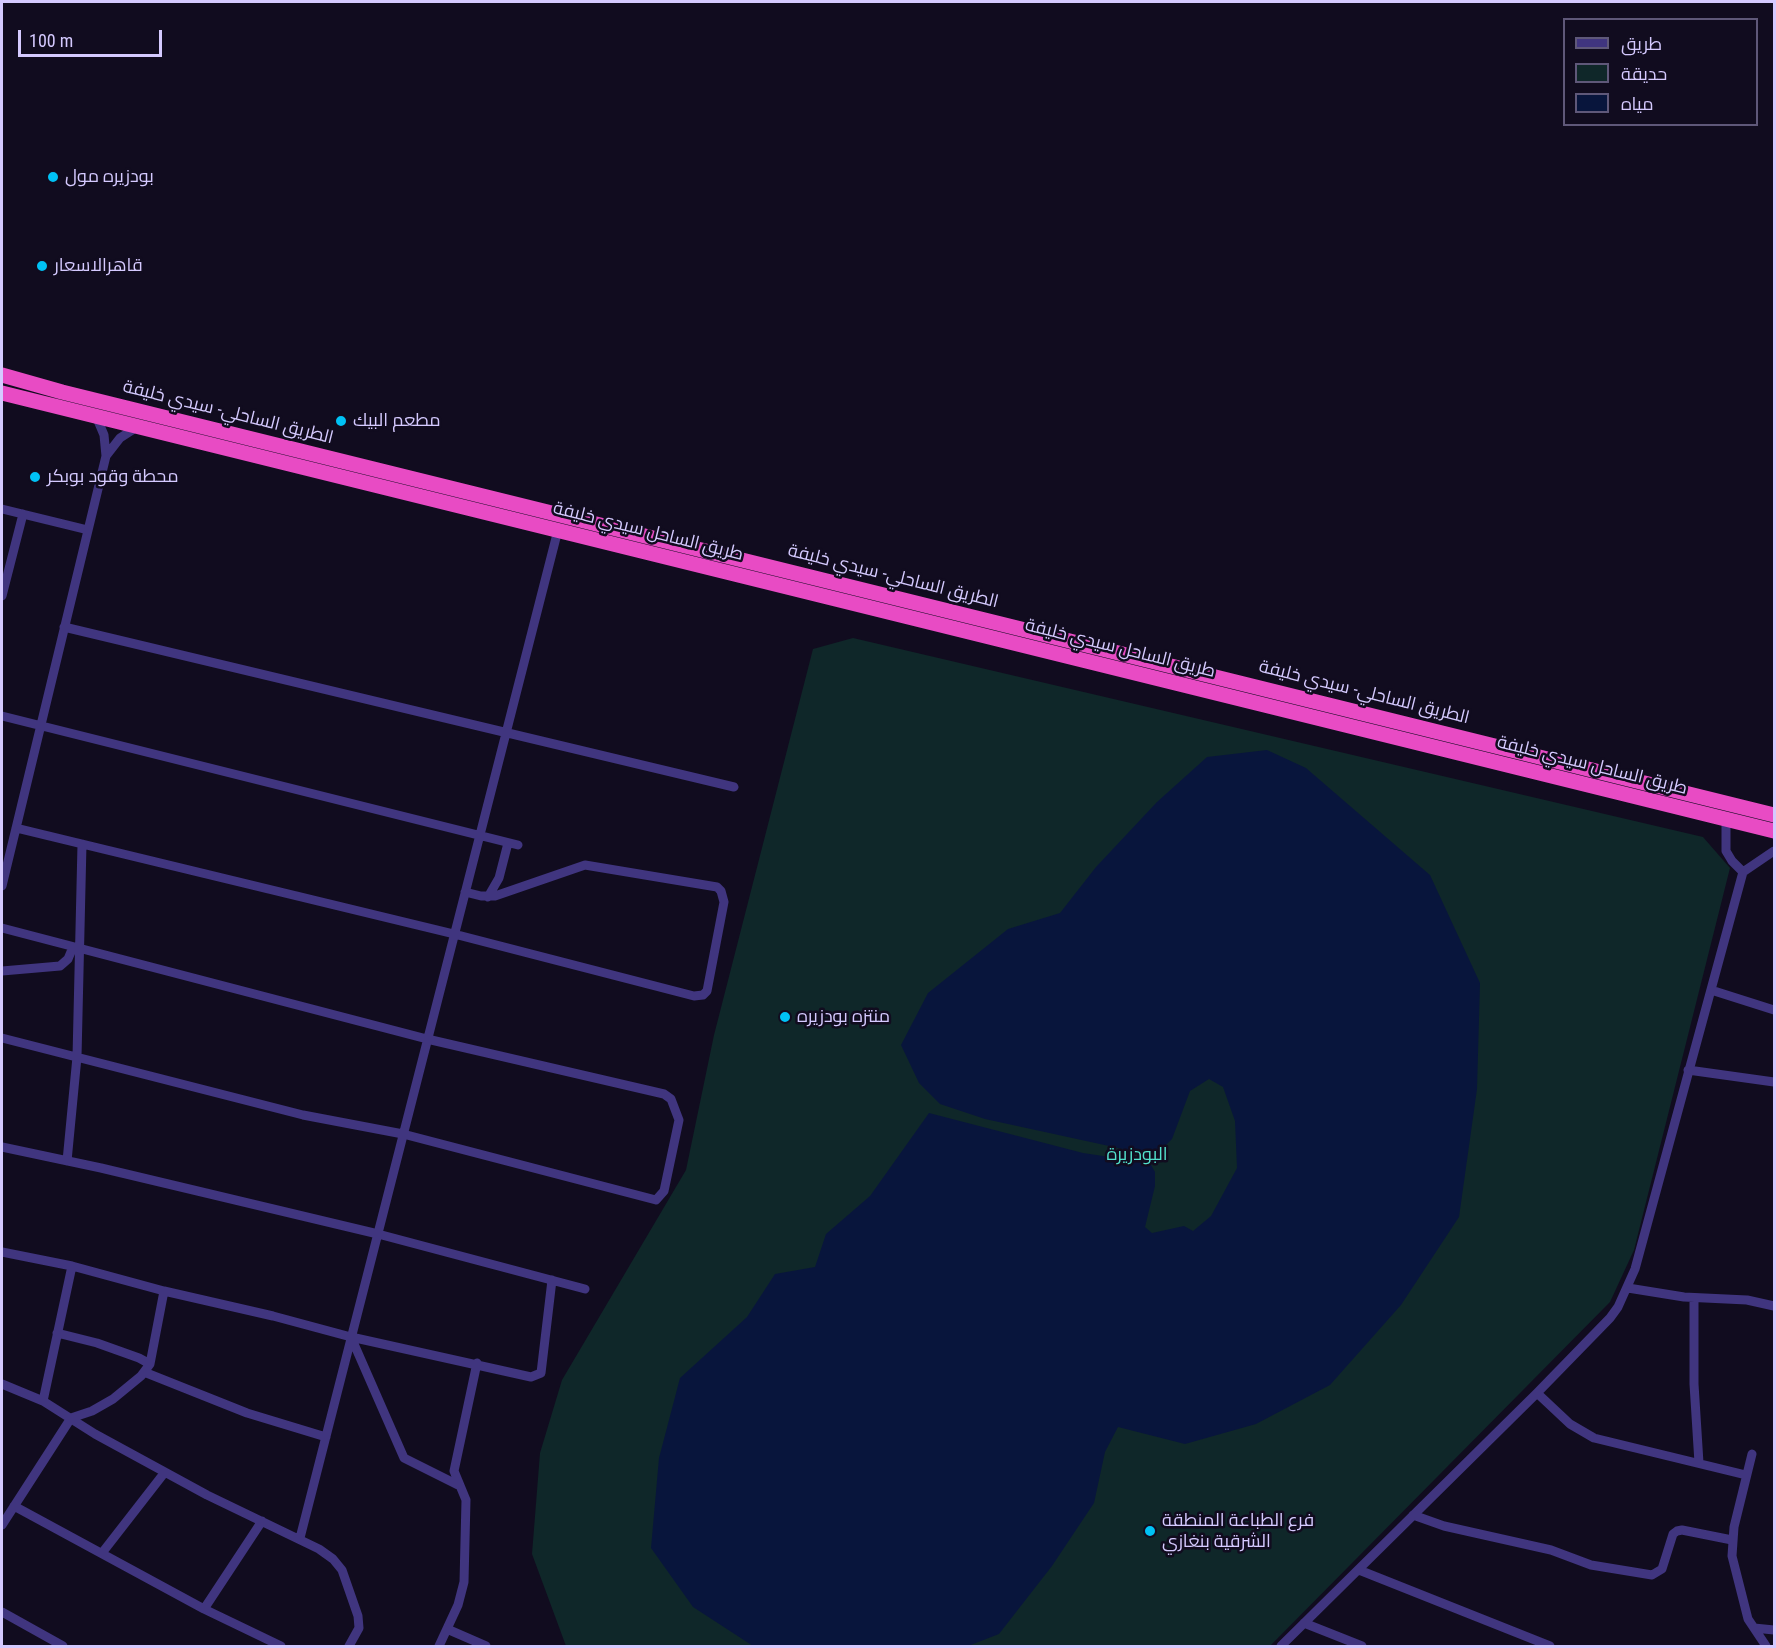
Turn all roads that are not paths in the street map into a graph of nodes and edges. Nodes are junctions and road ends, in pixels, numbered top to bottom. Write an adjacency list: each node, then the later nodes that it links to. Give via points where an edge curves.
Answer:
1 (2, 375): 10 (highway, الطريق الساحلي- سيدي خليفة)
2 (2, 393): 3 (highway, طريق الساحل سيدي خليفة)
3 (96, 416): 4 (highway, طريق الساحل سيدي خليفة); 5 (street, via 104,435)
4 (138, 427): 5 (street, via 120,438); 9 (highway, طريق الساحل سيدي خليفة)
5 (106, 456): 8 (street)
6 (2, 509): 7 (street)
7 (23, 514): 8 (street); 12 (street)
8 (88, 530): 13 (street)
9 (558, 530): 11 (highway, طريق الساحل سيدي خليفة); 16 (street)
10 (673, 542): 11 (highway); 18 (highway, الطريق الساحلي- سيدي خليفة)
11 (670, 558): 19 (highway, طريق الساحل سيدي خليفة)
12 (2, 596)
13 (64, 627): 15 (street); 16 (street)
14 (2, 717): 15 (street)
15 (39, 727): 20 (street); 22 (street)
16 (506, 732): 17 (street); 22 (street)
17 (734, 787)
18 (1774, 815)
19 (1726, 819): 21 (highway, طريق الساحل سيدي خليفة); 25 (street, via 1726,851)
20 (16, 828): 23 (street); 26 (street)
21 (1774, 831)
22 (479, 837): 27 (street); 28 (street, via 513,844)
23 (82, 844): 30 (street); 31 (street)
24 (1774, 851): 25 (street)
25 (1743, 872): 33 (street)
26 (2, 886)
27 (465, 892): 28 (street); 30 (street)
28 (488, 897): 30 (street, via 585,865 717,887 724,902 707,991 694,996)
29 (2, 928): 31 (street)
30 (454, 934): 36 (street)
31 (76, 948): 32 (street, via 60,966); 36 (street); 37 (street)
32 (2, 971)
33 (1710, 990): 34 (street); 38 (street)
34 (1774, 1010)
35 (2, 1038): 37 (street)
36 (428, 1039): 40 (street); 40 (street, via 664,1094 671,1099 679,1120 664,1191 656,1200)
37 (77, 1057): 40 (street, via 303,1115); 42 (street)
38 (1688, 1070): 39 (street); 47 (street)
39 (1774, 1082)
40 (403, 1134): 43 (street)
41 (2, 1147): 42 (street)
42 (67, 1161): 43 (street)
43 (378, 1234): 46 (street); 53 (street)
44 (2, 1252): 45 (street)
45 (72, 1266): 49 (street); 52 (street)
46 (552, 1280): 48 (street); 54 (street, via 542,1373 531,1377)
47 (1628, 1288): 50 (street); 57 (street, via 1610,1318)
48 (585, 1289)
49 (164, 1291): 53 (street); 55 (street)
50 (1694, 1299): 51 (street, via 1747,1300); 62 (street)
51 (1774, 1306)
52 (57, 1333): 55 (street, via 139,1358); 58 (street)
53 (351, 1337): 54 (street); 60 (street); 65 (street, via 404,1458)
54 (477, 1363): 65 (street, via 454,1471)
55 (147, 1368): 59 (street, via 113,1399); 60 (street, via 247,1413)
56 (2, 1384): 58 (street)
57 (1537, 1393): 62 (street, via 1570,1424 1594,1438); 67 (street)
58 (43, 1401): 59 (street)
59 (71, 1418): 63 (street); 66 (street)
60 (326, 1437): 70 (street)
61 (1752, 1455): 64 (street)
62 (1699, 1463): 64 (street)
63 (165, 1472): 68 (street); 72 (street)
64 (1746, 1475): 71 (street)
65 (458, 1485): 78 (street, via 466,1500 464,1582)
66 (14, 1506): 69 (street); 72 (street)
67 (1413, 1515): 71 (street, via 1467,1532 1551,1550 1591,1565 1652,1575 1662,1569 1677,1531); 73 (street)
68 (262, 1521): 70 (street); 74 (street)
69 (2, 1525)
70 (300, 1538): 82 (street, via 320,1548 342,1570 360,1624)
71 (1732, 1540): 77 (street, via 1744,1608)
72 (102, 1553): 74 (street)
73 (1359, 1570): 76 (street); 87 (street)
74 (204, 1610): 81 (street)
75 (2, 1612): 80 (street)
76 (1305, 1623): 85 (street); 86 (street)
77 (1754, 1628): 79 (street); 88 (street)
78 (447, 1629): 83 (street); 84 (street)
79 (1774, 1630)
80 (63, 1647)
81 (281, 1647)
82 (349, 1647)
83 (438, 1647)
84 (486, 1647)
85 (1281, 1647)
86 (1362, 1647)
87 (1550, 1647)
88 (1766, 1647)

